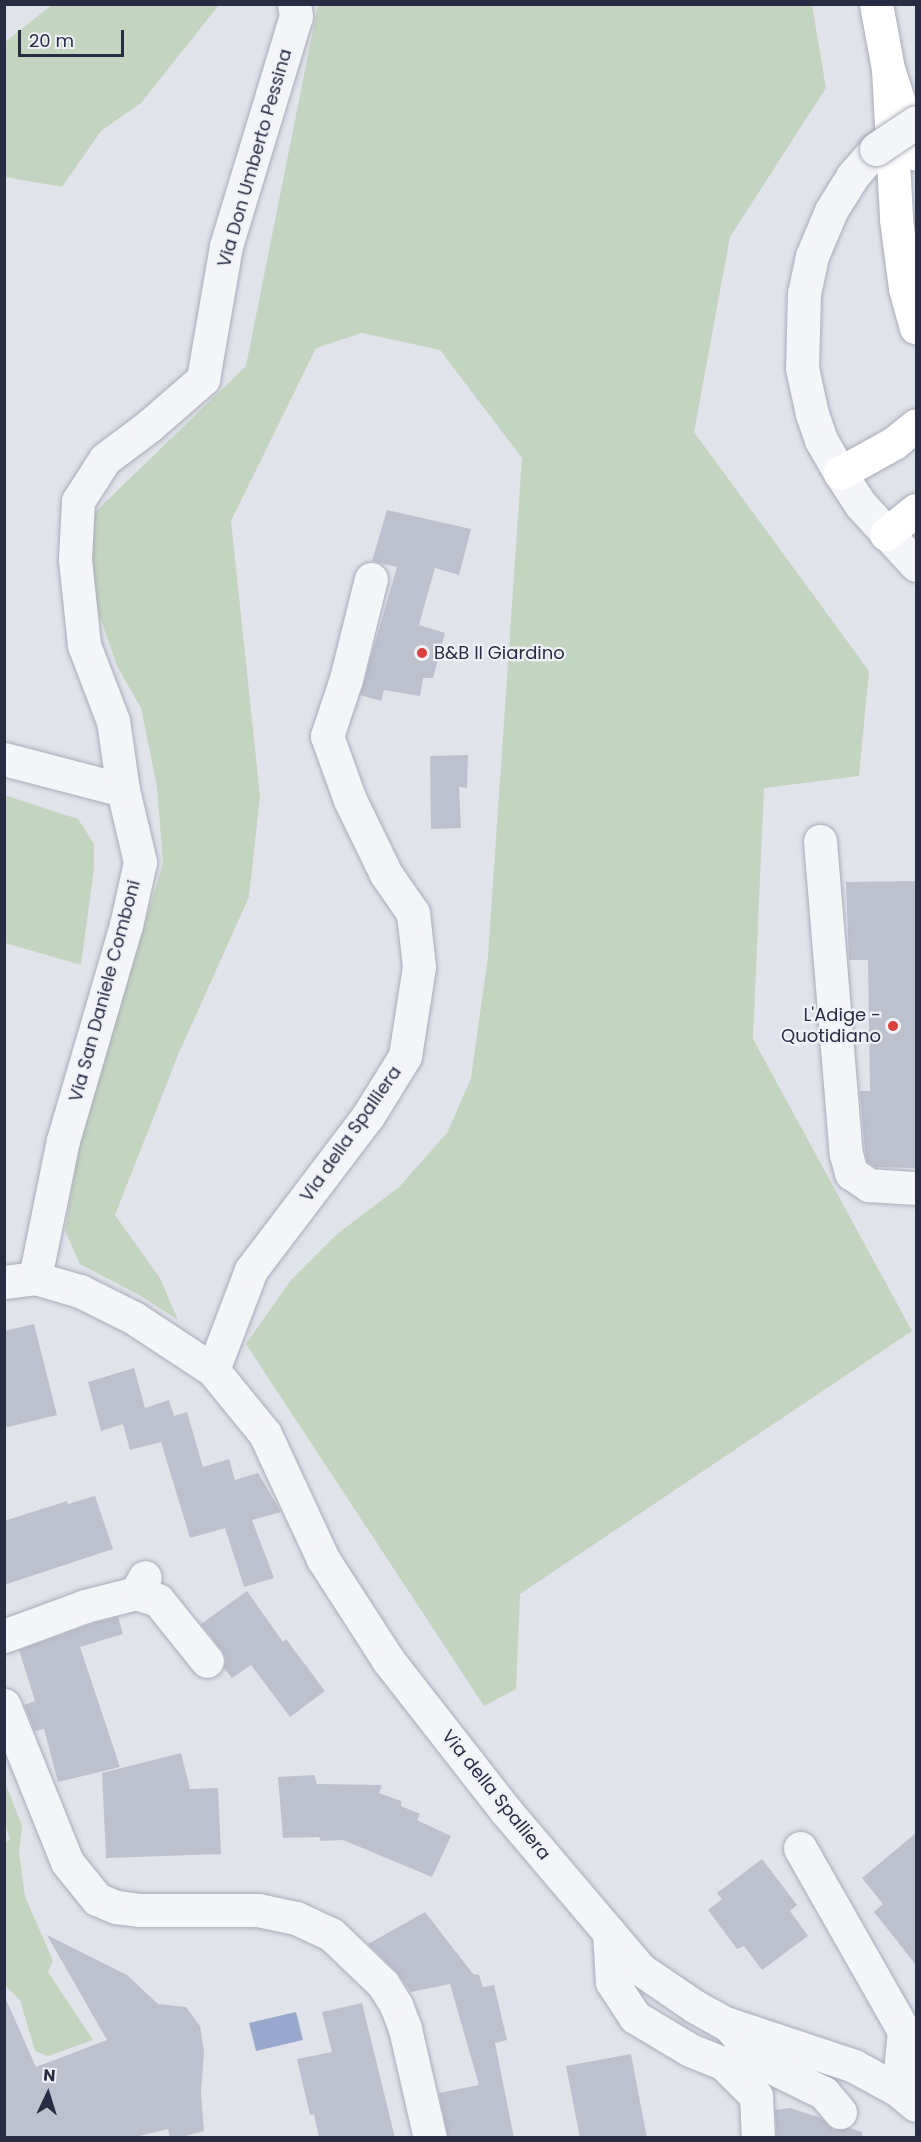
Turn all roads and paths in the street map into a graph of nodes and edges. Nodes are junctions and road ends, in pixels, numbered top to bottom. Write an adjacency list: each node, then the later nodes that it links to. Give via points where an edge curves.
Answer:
1 (294, 4): 15 (street, Via Don Umberto Pessina, via 296,16 226,246 203,379 105,459 78,501 75,560 84,645 113,721)
2 (876, 4): 3 (main road)
3 (888, 69): 5 (main road); 6 (main road); 7 (main road, via 896,219 905,288)
4 (916, 122): 9 (street, bridge, via 876,149 852,177 831,211 812,256 802,314 806,391 821,440)
5 (916, 134)
6 (916, 154)
7 (916, 328)
8 (916, 425): 9 (main road, via 894,443)
9 (840, 473): 11 (street)
10 (916, 510): 11 (main road)
11 (886, 534): 12 (street)
12 (916, 565)
13 (371, 579): 19 (street, Via della Spalliera, via 346,680 327,736 350,800 386,874 413,913 419,967 405,1056 368,1116 251,1270)
14 (4, 759): 15 (street)
15 (123, 790): 18 (street, Via San Daniele Comboni, via 140,862 126,925)
16 (820, 841): 17 (street, via 846,1154 851,1173 869,1185)
17 (916, 1188)
18 (20, 1280): 19 (street, Via della Spalliera, via 80,1291 134,1318)
19 (213, 1370): 24 (street, Via della Spalliera, via 265,1434 323,1559 388,1660 506,1811)
20 (4, 1636): 21 (street, via 140,1585 158,1600)
21 (207, 1661)
22 (4, 1706): 29 (street, via 67,1862 97,1899 139,1910 258,1910 296,1917 331,1934 383,1984 405,2029)
23 (800, 1848): 26 (street, Via della Spalliera)
24 (609, 1932): 25 (street, Via della Spalliera, via 640,1969); 30 (street, via 612,1982 634,2017 690,2050 723,2063 756,2096)
25 (725, 2023): 27 (street, Via della Spalliera, via 854,2066); 28 (street, via 771,2067 824,2093)
26 (910, 2028): 27 (street, Via della Spalliera)
27 (907, 2097)
28 (840, 2112)
29 (430, 2138)
30 (758, 2138)

